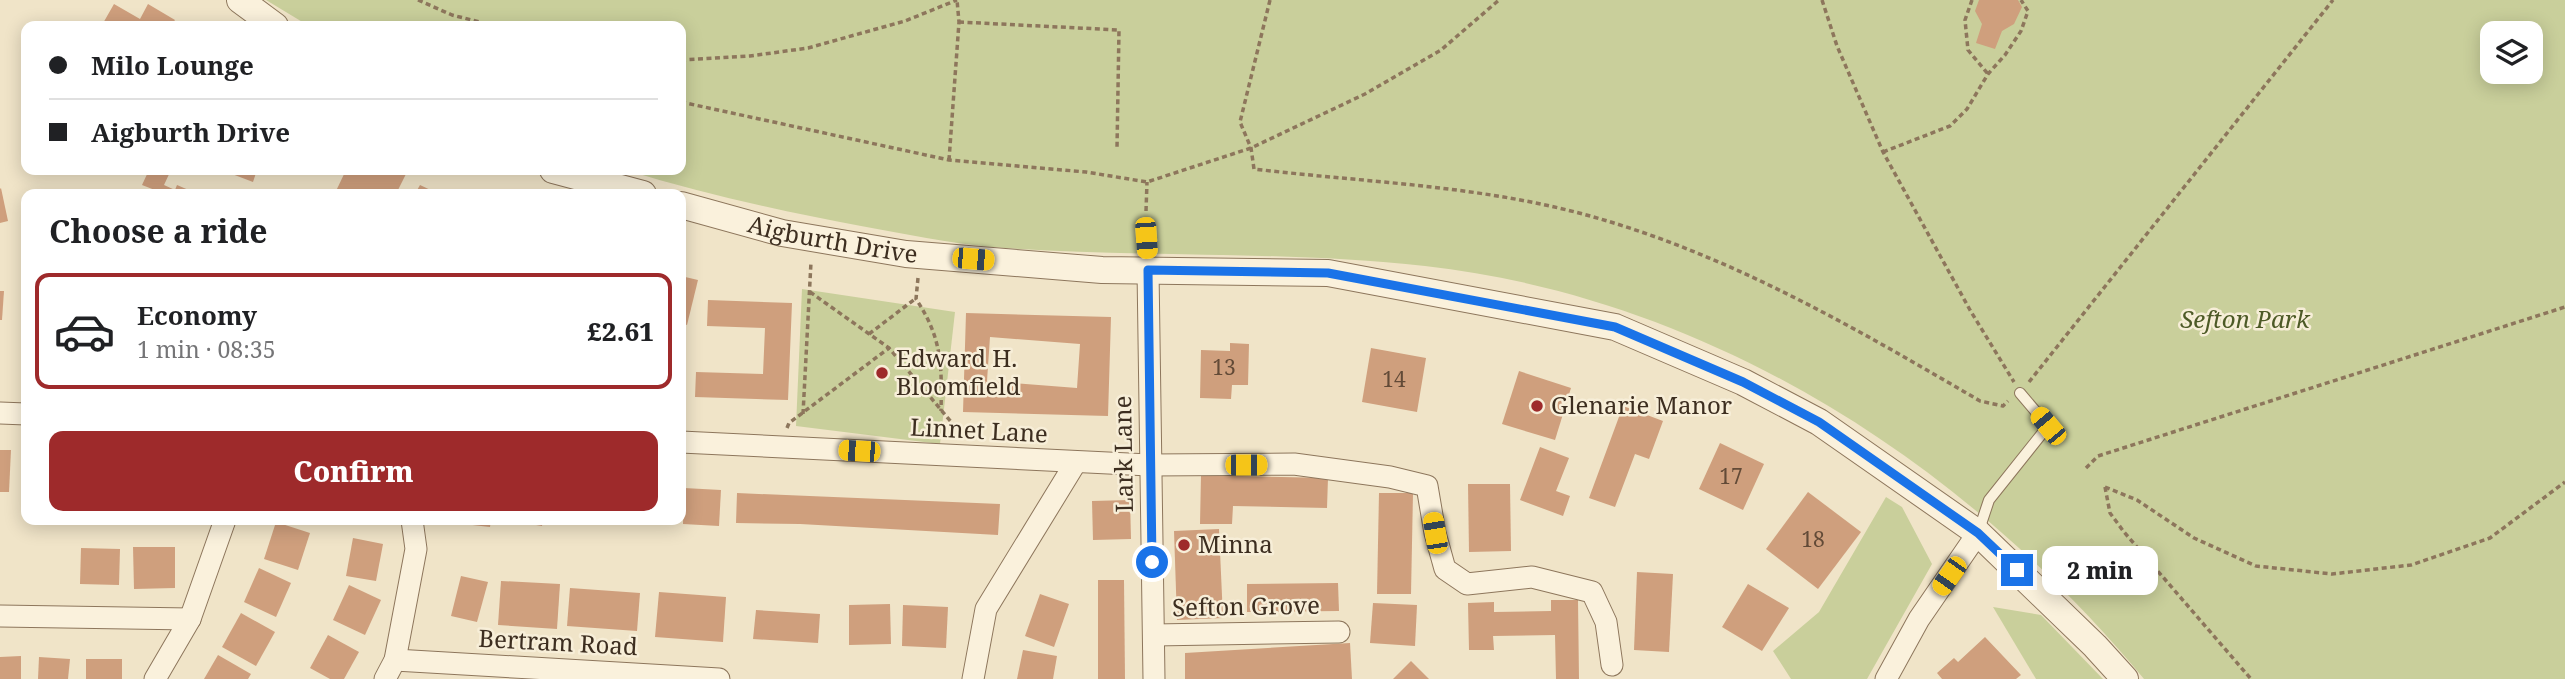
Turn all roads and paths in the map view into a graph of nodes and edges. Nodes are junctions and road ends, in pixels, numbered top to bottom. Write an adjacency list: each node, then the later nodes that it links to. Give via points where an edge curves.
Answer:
1 (240, 0): 11 (street)
2 (418, 0): 12 (path)
3 (957, 0): 10 (path); 13 (path)
4 (1270, 0): 18 (path, via 1240,122)
5 (1499, 0): 18 (path, via 1441,51 1365,94)
6 (1822, 0): 19 (path)
7 (1972, 0): 15 (path, via 1965,20 1968,50)
8 (2021, 0): 15 (path, via 2028,11 2021,31)
9 (2333, 0): 32 (path)
10 (951, 2): 14 (path, via 808,48)
11 (268, 21)
12 (475, 21)
13 (959, 23): 17 (path, via 1119,30); 20 (path)
14 (686, 61)
15 (1988, 74): 19 (path, via 1967,110 1950,126)
16 (686, 103): 20 (path)
17 (1116, 148)
18 (1251, 148): 22 (path); 32 (path, via 1254,169 1479,193 1614,224 1716,259 1831,315 1980,401 2003,406)
19 (1883, 152): 32 (path)
20 (949, 160): 22 (path)
21 (571, 175): 23 (street)
22 (1147, 182): 25 (path)
23 (624, 189)
24 (686, 206): 26 (street, Aigburth Drive)
25 (1145, 226): 27 (lane)
26 (812, 238): 27 (street, Aigburth Drive, via 906,254); 28 (path)
27 (1148, 270): 41 (street, Lark Lane); 46 (street, Aigburth Drive, via 1328,273 1615,327 1743,382 1819,422)
28 (810, 292): 30 (path); 36 (path)
29 (2565, 307): 42 (path, via 2098,456)
30 (869, 334): 31 (path); 33 (path, via 916,299 928,317 942,364)
31 (890, 348): 33 (path); 36 (path)
32 (2020, 393): 46 (lane, via 2048,426 1989,500)
33 (941, 412): 39 (path, via 963,436)
34 (0, 413): 35 (street)
35 (21, 414)
36 (803, 414): 38 (path, via 789,423)
37 (686, 442): 38 (street, Linnet Lane)
38 (783, 447): 39 (street, Linnet Lane)
39 (960, 456): 40 (street, Linnet Lane)
40 (1076, 462): 41 (street, Linnet Lane); 55 (street, via 986,609)
41 (1149, 466): 50 (street, Lark Lane); 51 (street, Linnet Lane, via 1294,464 1427,486 1444,569 1467,584 1532,577 1592,592 1606,622)
42 (2086, 468)
43 (2565, 482): 59 (path, via 2490,538 2411,565 2332,574 2256,566 2194,538 2137,500 2105,487 2110,513 2124,532)
44 (223, 525): 48 (street)
45 (413, 525): 52 (street, via 416,548)
46 (1978, 533): 57 (street, via 1919,619); 58 (street, Aigburth Drive)
47 (0, 616): 48 (street)
48 (190, 619): 53 (street)
49 (1339, 632): 50 (street, Sefton Grove)
50 (1154, 635): 56 (street, Lark Lane)
51 (1612, 665)
52 (390, 669): 54 (street, Bertram Road)
53 (155, 679)
54 (719, 679)
55 (973, 679)
56 (1154, 679)
57 (1886, 679)
58 (2125, 679)
59 (2251, 679)

